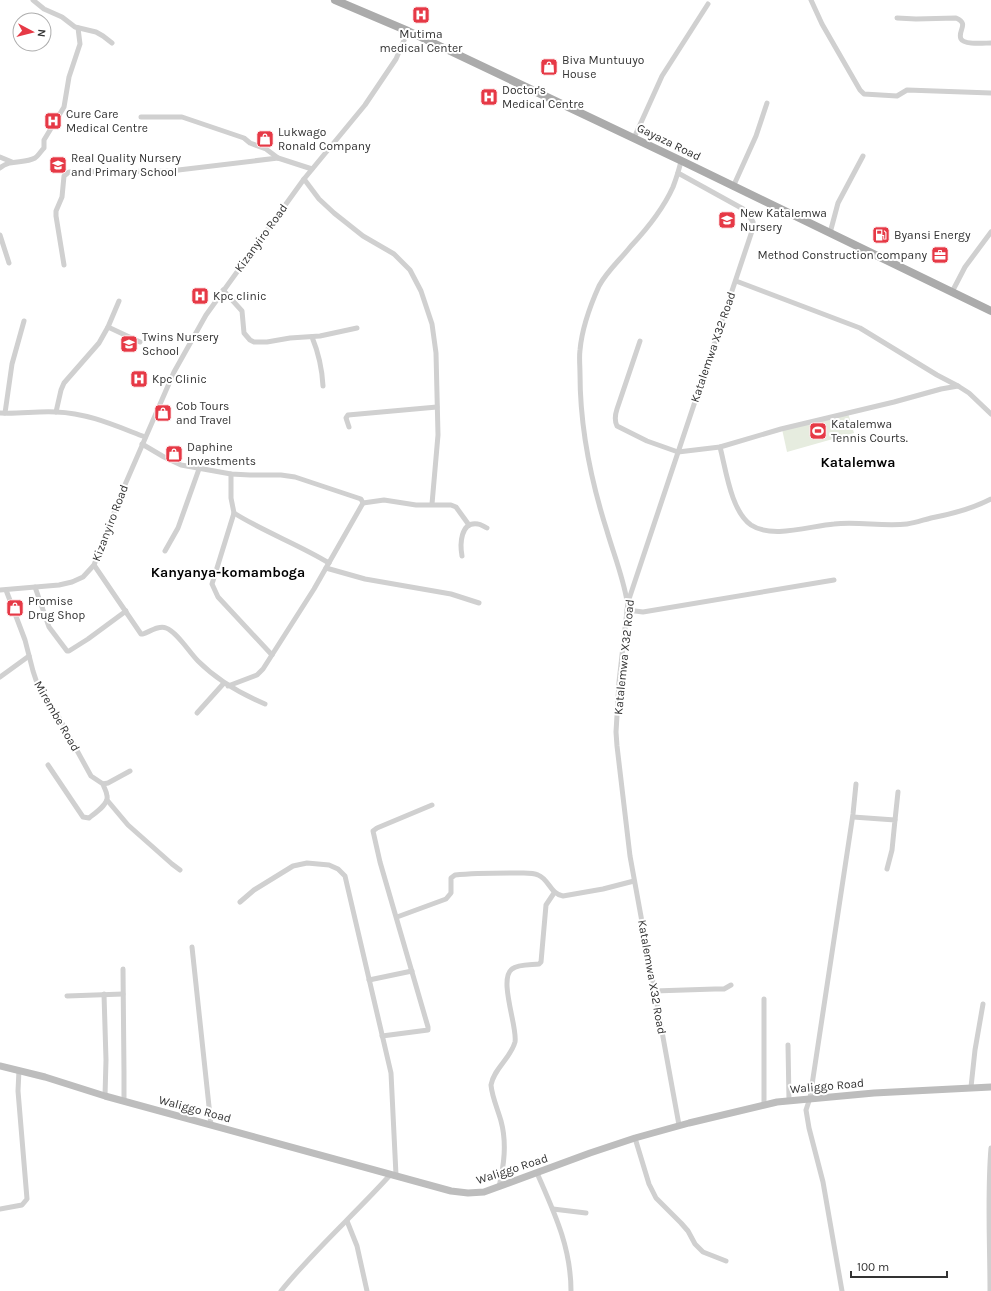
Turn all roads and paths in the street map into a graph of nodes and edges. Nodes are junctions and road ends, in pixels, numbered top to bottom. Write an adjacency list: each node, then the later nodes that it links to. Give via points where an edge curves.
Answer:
1 (33, 0): 6 (street)
2 (335, 0): 7 (main road, Gayaza Road)
3 (811, 0): 10 (street, via 822,24 864,94 897,96 907,90)
4 (708, 4): 13 (street, via 662,76)
5 (897, 18): 9 (street, via 956,18 963,24 960,37 962,41)
6 (78, 28): 8 (street, via 96,32); 18 (street, via 80,44 69,76 64,106 44,140 44,148 35,158)
7 (408, 31): 13 (main road, Gayaza Road); 20 (street, Kizanyiro Road, via 396,59 366,105)
8 (112, 43)
9 (991, 43)
10 (991, 93)
11 (767, 103): 23 (street, via 756,136)
12 (141, 117): 16 (street, via 182,117 244,138)
13 (634, 138): 17 (main road, Gayaza Road)
14 (863, 156): 25 (street, via 838,203)
15 (0, 157): 18 (street)
16 (278, 158): 20 (street); 28 (street, via 170,171 69,172 64,176 62,197 56,211)
17 (681, 161): 21 (street); 23 (main road, Gayaza Road)
18 (12, 162): 19 (street)
19 (0, 168)
20 (312, 169): 22 (street, Kizanyiro Road)
21 (678, 173): 29 (street, Katalemwa X32 Road, via 737,205 750,216 753,222 752,236); 66 (street, via 673,188 651,221 602,282 588,314 580,350 581,413 586,445 607,532)
22 (304, 179): 30 (street, Kizanyiro Road); 42 (street, via 334,213 363,236 394,254 410,270 421,291 432,324 436,353)
23 (733, 187): 25 (main road, Gayaza Road)
24 (991, 232): 31 (street, via 965,267)
25 (830, 233): 31 (main road, Gayaza Road)
26 (0, 235): 27 (street)
27 (9, 263)
28 (64, 265)
29 (736, 281): 41 (street, via 860,328); 50 (street, Katalemwa X32 Road)
30 (223, 290): 37 (street, via 242,311 244,333 250,340 267,342); 47 (street, Kizanyiro Road, via 206,314 174,372)
31 (952, 292): 33 (main road, Gayaza Road)
32 (119, 301): 35 (street)
33 (991, 310)
34 (24, 321): 44 (street, via 12,364)
35 (108, 327): 39 (street); 43 (street, via 99,343 64,383)
36 (357, 328): 37 (street)
37 (312, 337): 40 (street, via 320,356)
38 (640, 341): 50 (street, via 616,409 615,422 617,426 646,441)
39 (140, 342)
40 (323, 386)
41 (958, 386): 45 (street); 49 (street, via 782,429)
42 (437, 407): 46 (street, via 348,415 346,418); 55 (street, via 437,452)
43 (56, 412): 44 (street); 47 (street, via 98,419)
44 (3, 413)
45 (991, 414)
46 (349, 427)
47 (145, 437): 48 (street, Kizanyiro Road)
48 (142, 444): 51 (street, via 177,464); 61 (street, Kizanyiro Road)
49 (720, 448): 50 (street); 53 (street, via 732,495 742,516 751,525 764,530 778,531 836,524 907,524 974,507)
50 (678, 452): 66 (street, Katalemwa X32 Road)
51 (199, 469): 52 (street); 59 (street, via 178,528)
52 (231, 474): 54 (street, via 302,478 362,498); 56 (street)
53 (991, 499)
54 (363, 503): 55 (street, via 384,500 416,505); 62 (street)
55 (432, 504): 57 (street, via 456,507)
56 (234, 512): 62 (street, via 311,552); 70 (street, via 212,584 218,597)
57 (469, 525): 58 (street, via 478,524); 60 (street, via 461,538)
58 (487, 528)
59 (165, 551)
60 (462, 556)
61 (94, 565): 64 (street, Kizanyiro Road, via 83,577 72,582); 69 (street)
62 (327, 565): 67 (street, via 365,579 452,594); 70 (street)
63 (834, 580): 68 (street, via 643,612)
64 (35, 587): 65 (street, Kizanyiro Road); 69 (street, via 49,627 67,651)
65 (3, 590): 71 (street, Mirembe Road, via 25,640)
66 (628, 602): 68 (street, Katalemwa X32 Road)
67 (479, 603)
68 (627, 610): 87 (street, Katalemwa X32 Road, via 616,732)
69 (126, 611): 73 (street, via 141,634 161,627 168,628 197,660)
70 (272, 655): 73 (street, via 258,674)
71 (29, 656): 72 (street); 78 (street, Mirembe Road, via 38,686 58,716 91,776)
72 (0, 677)
73 (226, 685): 74 (street); 75 (street)
74 (265, 704)
75 (198, 714)
76 (48, 765): 81 (street, via 83,817 89,818)
77 (130, 771): 78 (street)
78 (102, 784): 81 (street)
79 (856, 784): 83 (street)
80 (898, 792): 84 (street)
81 (107, 800): 86 (street, via 128,825)
82 (432, 805): 90 (street, via 373,831)
83 (853, 816): 84 (street); 109 (street)
84 (895, 820): 85 (street, via 892,850)
85 (886, 869)
86 (180, 870)
87 (634, 881): 88 (street, via 572,895); 96 (street, Katalemwa X32 Road)
88 (554, 893): 90 (street, via 537,874 455,875 451,878 451,893 446,899); 119 (street, via 546,904 541,962 514,968 509,975 508,994 516,1039 491,1085 504,1137)
89 (240, 902): 94 (street, via 254,890 293,866 319,864 338,868 345,876)
90 (397, 917): 93 (street)
91 (192, 947): 113 (street)
92 (123, 969): 98 (street)
93 (412, 971): 94 (street); 102 (street, via 428,1029)
94 (369, 980): 102 (street)
95 (731, 985): 96 (street, via 715,990)
96 (654, 991): 114 (street, Katalemwa X32 Road)
97 (104, 994): 98 (street); 99 (street); 108 (street)
98 (123, 994): 111 (street)
99 (67, 996)
100 (764, 1000): 112 (street)
101 (983, 1004): 107 (street)
102 (382, 1036): 118 (street, via 391,1073 396,1153)
103 (788, 1045): 110 (street)
104 (0, 1066): 105 (street, Waliggo Road)
105 (19, 1070): 108 (street, Waliggo Road); 120 (street, via 18,1091 27,1199 22,1205)
106 (991, 1086): 107 (street, Waliggo Road)
107 (971, 1087): 109 (street, Waliggo Road)
108 (105, 1096): 111 (street, Waliggo Road)
109 (810, 1098): 110 (street, Waliggo Road); 128 (street, via 806,1110 823,1182)
110 (789, 1100): 112 (street, Waliggo Road)
111 (124, 1101): 113 (street, Waliggo Road)
112 (764, 1104): 114 (street, Waliggo Road)
113 (211, 1125): 118 (street, Waliggo Road)
114 (679, 1125): 115 (street, Waliggo Road)
115 (634, 1138): 117 (street, Waliggo Road); 124 (street, via 656,1198 688,1231 694,1244 703,1252)
116 (991, 1148): 129 (street, via 988,1175)
117 (537, 1173): 119 (street, Waliggo Road); 121 (street)
118 (393, 1175): 119 (street, Waliggo Road, via 468,1194); 123 (street)
119 (500, 1187)
120 (0, 1209)
121 (553, 1209): 122 (street); 127 (street, via 569,1260)
122 (586, 1213)
123 (347, 1221): 125 (street, via 311,1256); 126 (street, via 357,1246)
124 (726, 1261)
125 (281, 1291)
126 (367, 1291)
127 (571, 1291)
128 (842, 1291)
129 (990, 1291)

